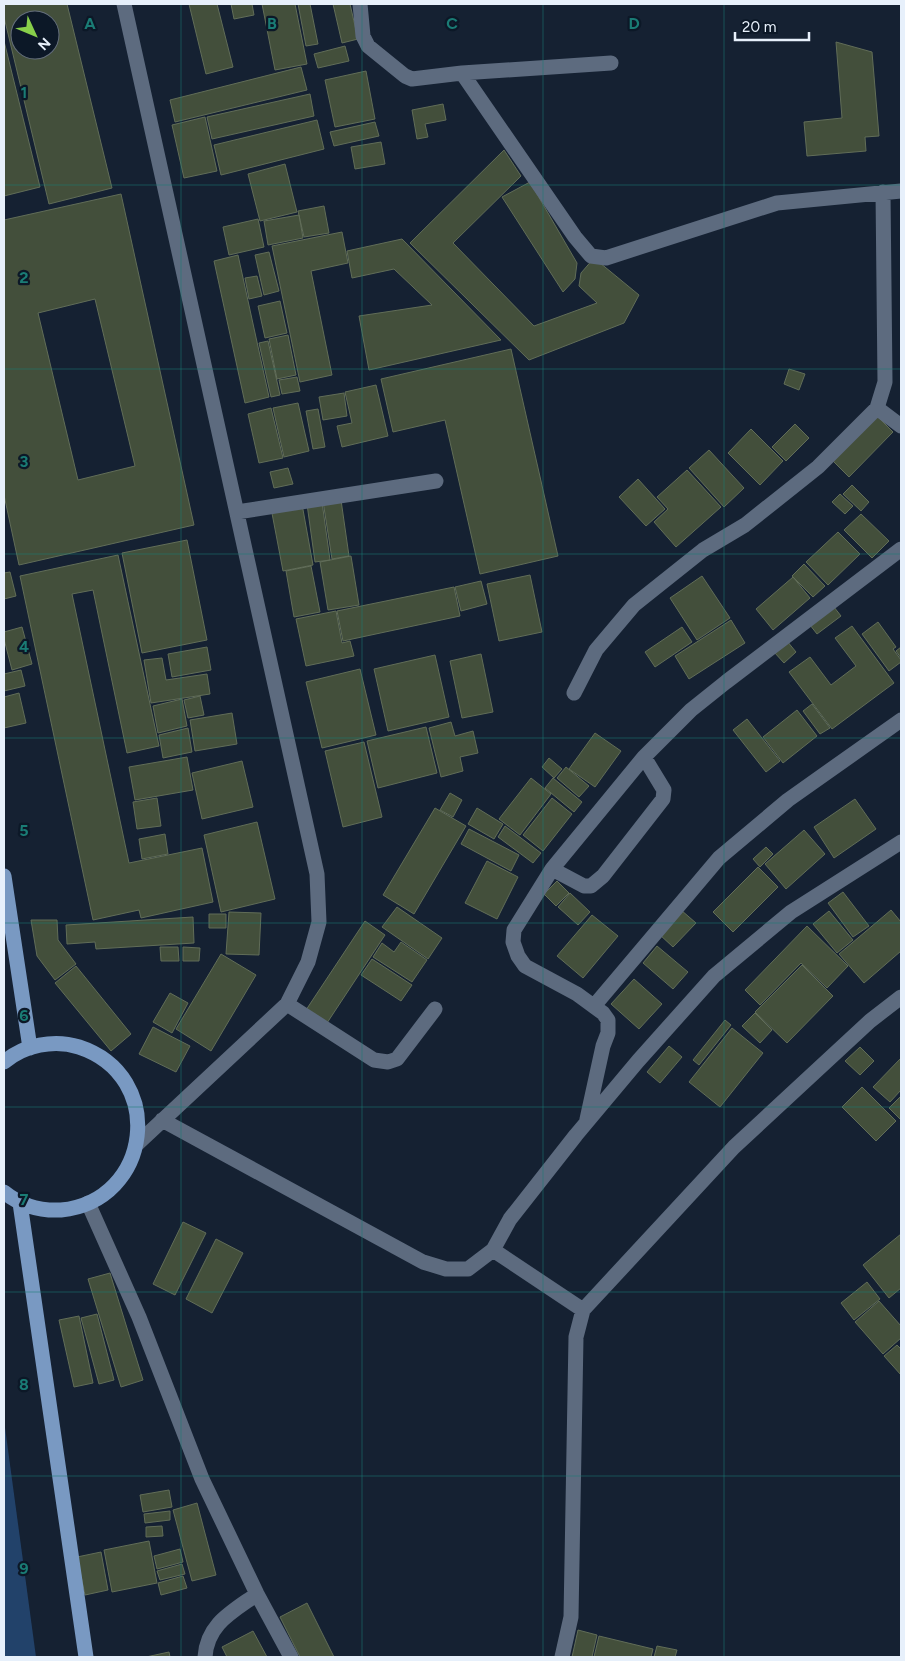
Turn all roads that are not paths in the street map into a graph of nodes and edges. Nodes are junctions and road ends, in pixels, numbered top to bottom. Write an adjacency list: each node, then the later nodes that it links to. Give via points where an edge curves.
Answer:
1 (124, 4): 10 (street)
2 (360, 4): 4 (street, via 363,36 368,46 404,76 412,79)
3 (611, 63): 4 (street)
4 (462, 74): 6 (street, via 591,256 606,258 777,203)
5 (901, 191): 6 (street)
6 (883, 192): 7 (street, via 885,382)
7 (877, 408): 8 (street); 12 (street, via 818,467 745,525 702,550 634,606 596,650)
8 (901, 426)
9 (436, 481): 10 (street)
10 (237, 512): 19 (street, via 317,874 318,922 308,962)
11 (901, 549): 14 (street, via 691,710)
12 (574, 693)
13 (901, 720): 20 (street, via 788,800 719,858)
14 (644, 757): 16 (street); 16 (street, via 664,790 663,799 604,876 591,886 584,886)
15 (901, 842): 25 (street, via 791,912 714,976)
16 (552, 869): 20 (street, via 514,930 513,942 525,966)
17 (4, 876): 22 (main road)
18 (901, 998): 31 (street, via 870,1021 734,1147)
19 (287, 1004): 21 (street, via 374,1060 388,1062 397,1059); 24 (street)
20 (594, 1006): 25 (street, via 608,1020 608,1033)
21 (434, 1009)
22 (30, 1048): 23 (main road); 26 (main road, via 57,1043 90,1051 105,1060 128,1086 135,1102 138,1119)
23 (4, 1062)
24 (162, 1120): 26 (street); 30 (street, via 423,1262 446,1269 468,1268)
25 (586, 1123): 30 (street, via 510,1219)
26 (136, 1145): 29 (main road, via 127,1169 116,1183)
27 (4, 1192): 28 (main road)
28 (20, 1203): 29 (main road, via 54,1210); 33 (main road)
29 (88, 1203): 32 (street, via 139,1317 202,1479)
30 (493, 1250): 31 (street)
31 (583, 1310): 36 (street, via 576,1337 571,1617)
32 (256, 1594): 34 (street, via 218,1622 210,1636); 35 (street)
33 (86, 1657)
34 (205, 1657)
35 (291, 1657)
36 (562, 1657)

